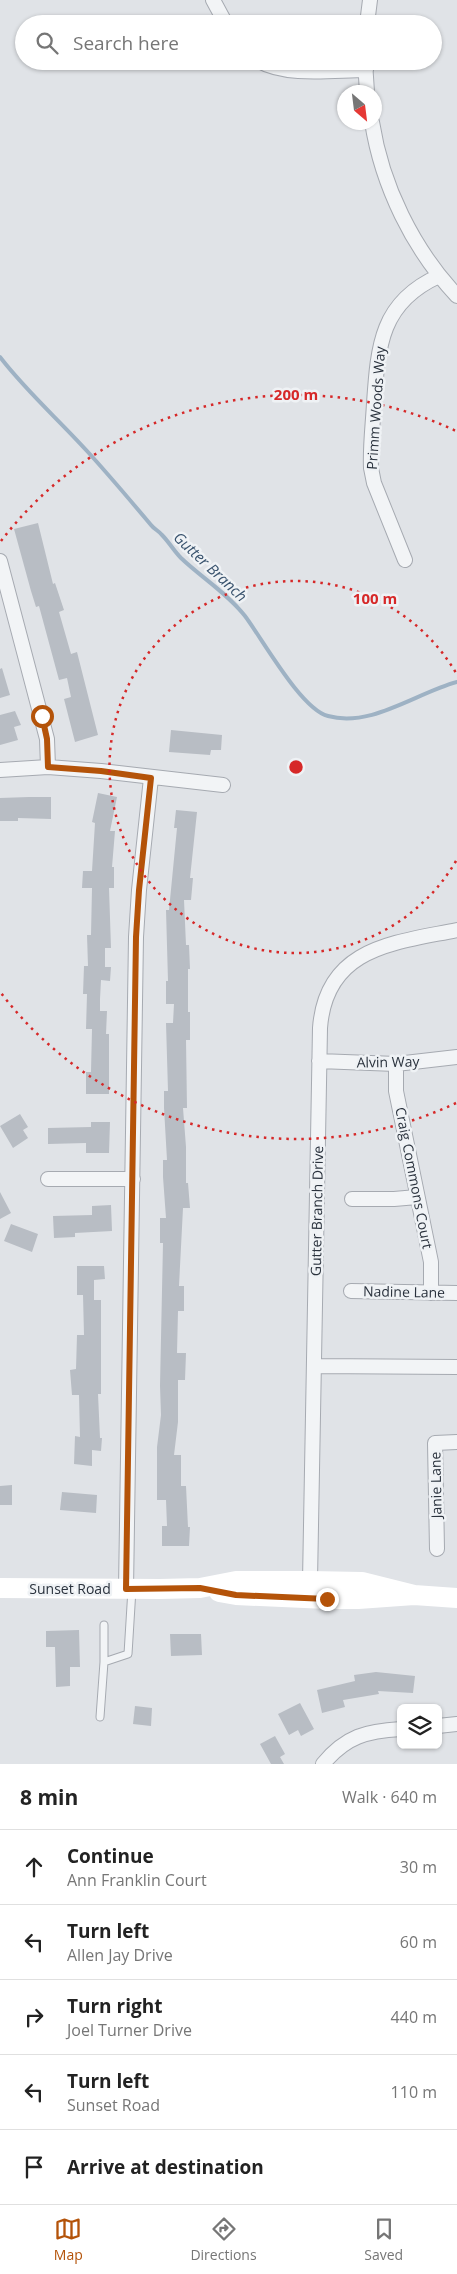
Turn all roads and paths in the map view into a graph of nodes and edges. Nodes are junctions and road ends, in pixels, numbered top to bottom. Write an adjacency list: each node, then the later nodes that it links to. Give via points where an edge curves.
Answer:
1 (214, 0): 3 (street)
2 (370, 0): 4 (street)
3 (222, 15)
4 (368, 15)
5 (366, 70): 6 (street)
6 (367, 85)
7 (374, 130): 8 (street, via 384,170 400,210)
8 (439, 276): 9 (street); 10 (street, Primm Woods Way, via 419,286 402,301 387,324 378,351 371,468)
9 (457, 296)
10 (405, 560)
11 (0, 561): 12 (street, via 47,739)
12 (48, 767): 13 (street); 14 (street)
13 (0, 770)
14 (151, 778): 15 (street); 21 (street, via 138,899)
15 (223, 785)
16 (457, 930): 18 (street, Gutter Branch Drive, via 383,946 345,968 323,1006)
17 (457, 1057): 19 (street, Alvin Way)
18 (320, 1061): 19 (street, Alvin Way); 27 (street, Gutter Branch Drive)
19 (396, 1064): 22 (street, Craig Commons Court, via 396,1091)
20 (48, 1179): 21 (street)
21 (133, 1179): 34 (street)
22 (417, 1197): 23 (street); 25 (street, Craig Commons Court, via 431,1262)
23 (352, 1198)
24 (350, 1292): 25 (street, Nadine Lane)
25 (431, 1293): 26 (street, Nadine Lane)
26 (457, 1293)
27 (314, 1366): 28 (street); 31 (street, Gutter Branch Drive)
28 (457, 1367)
29 (457, 1442): 30 (street, Janie Lane, via 435,1443)
30 (437, 1549)
31 (310, 1581): 33 (main road, Sunset Road, via 236,1582); 35 (main road, Sunset Road, via 362,1582)
32 (0, 1588): 34 (main road, Sunset Road)
33 (200, 1588): 34 (main road, Sunset Road); 35 (main road, Sunset Road, via 236,1595 327,1599)
34 (129, 1589): 38 (lane, via 128,1654)
35 (414, 1595): 36 (main road, Sunset Road)
36 (457, 1598)
37 (104, 1625): 38 (lane)
38 (104, 1662): 39 (lane)
39 (100, 1717)
40 (457, 1724): 41 (street)
41 (442, 1726)
42 (397, 1728): 43 (street, via 370,1731 335,1751)
43 (323, 1764)

